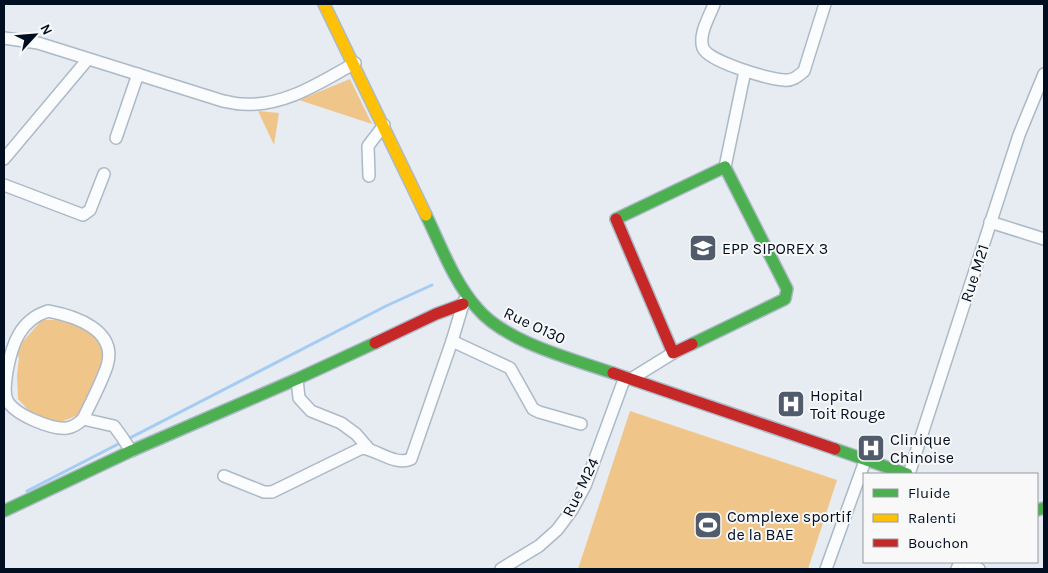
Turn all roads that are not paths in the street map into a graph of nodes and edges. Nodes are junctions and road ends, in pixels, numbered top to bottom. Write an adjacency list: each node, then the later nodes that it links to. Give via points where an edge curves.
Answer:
1 (324, 4): 6 (street, Rue O130)
2 (714, 4): 7 (street, via 703,33 704,48 710,57)
3 (825, 4): 7 (street, via 804,71 796,78 786,81)
4 (4, 38): 5 (street, via 38,43)
5 (88, 59): 8 (street); 12 (street)
6 (355, 63): 8 (street, via 310,88 282,99 242,104); 10 (street, Rue O130)
7 (745, 71): 13 (street)
8 (138, 74): 11 (street)
9 (1044, 74): 17 (street, Rue M21, via 1019,135)
10 (384, 125): 15 (street, via 368,146); 19 (street, Rue O130)
11 (116, 138)
12 (4, 159)
13 (725, 167): 22 (street, via 615,220); 22 (street, via 788,289 785,300)
14 (104, 174): 16 (street, via 90,210 83,215)
15 (369, 176)
16 (4, 185)
17 (990, 222): 18 (street); 31 (street, Rue M21)
18 (1044, 239)
19 (465, 300): 20 (street); 23 (street, Rue O130, via 502,329 546,350); 24 (street)
20 (452, 342): 26 (street, via 510,368 533,409); 28 (street, via 411,459 399,461)
21 (8, 347): 25 (street, via 4,389 7,401 16,411 60,429 77,425); 25 (street, via 37,315 48,312 64,314 99,331 109,353 107,365)
22 (673, 353): 23 (street)
23 (628, 378): 29 (street, Rue O130); 35 (street, Rue M24, via 585,486 572,510 539,546)
24 (297, 379): 27 (street); 28 (street, via 299,398 311,411 341,423)
25 (83, 419): 27 (street, via 114,426)
26 (581, 424)
27 (127, 444): 33 (street)
28 (369, 449): 32 (street, via 354,451 272,492 264,492)
29 (865, 461): 30 (street, Rue O130); 36 (street)
30 (905, 473)
31 (908, 473)
32 (224, 476)
33 (4, 511)
34 (967, 563): 37 (street)
35 (501, 569)
36 (826, 569)
37 (979, 569)

